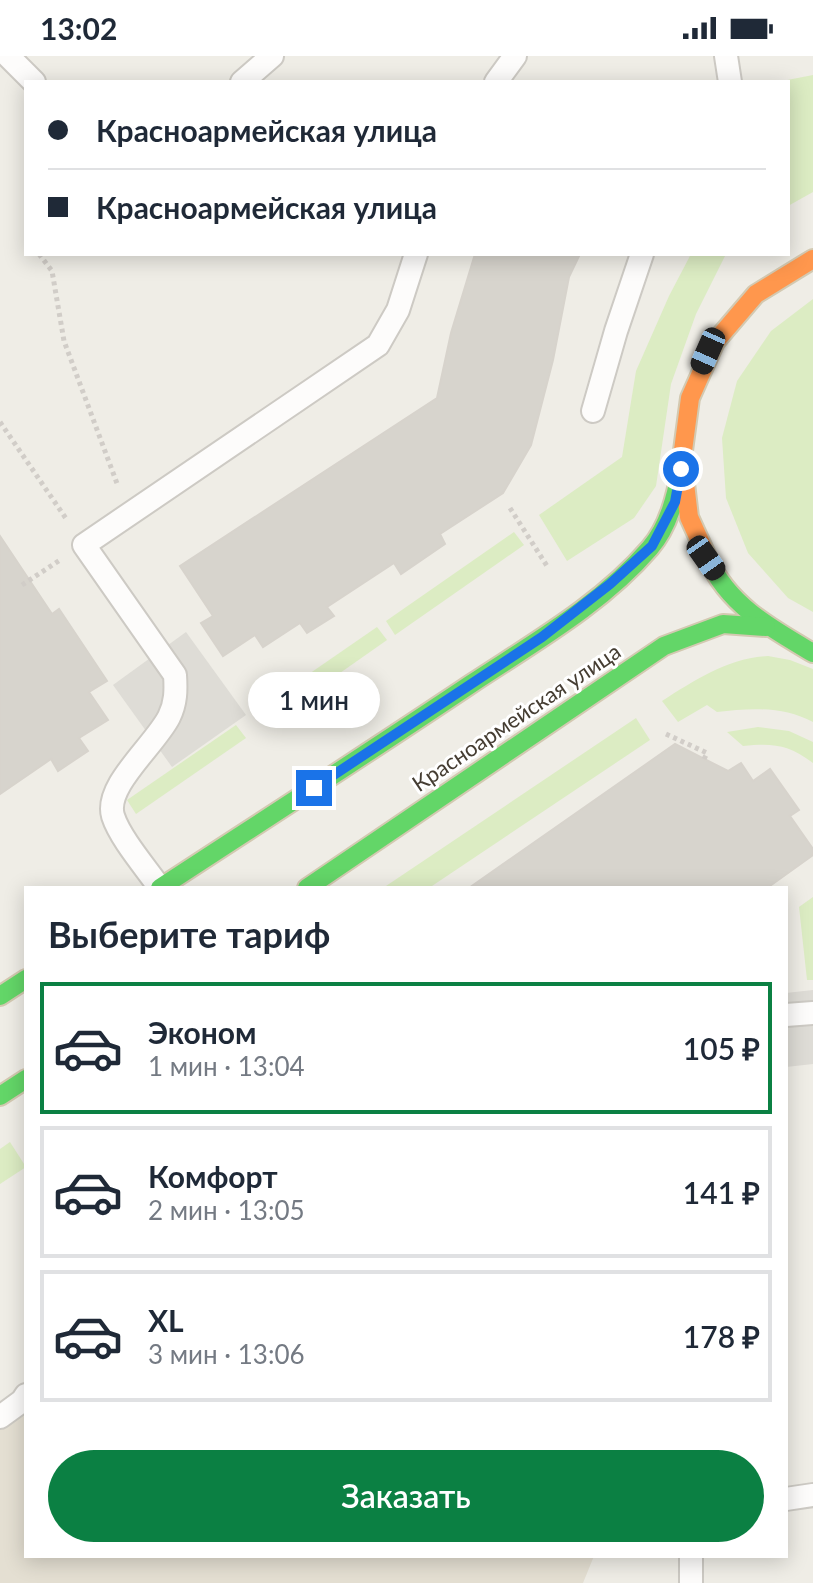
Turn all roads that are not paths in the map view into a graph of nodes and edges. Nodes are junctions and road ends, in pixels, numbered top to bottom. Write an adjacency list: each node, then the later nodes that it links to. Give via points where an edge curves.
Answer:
1 (8, 56): 5 (lane)
2 (272, 56): 6 (lane)
3 (515, 56): 7 (lane)
4 (726, 56): 8 (lane)
5 (32, 80)
6 (244, 80)
7 (497, 80)
8 (730, 80)
9 (415, 256): 16 (lane, via 398,310 378,345 84,545 175,675 171,714 116,788 112,811)
10 (641, 256): 12 (lane)
11 (813, 259): 13 (main road, via 760,289 708,351 691,388 682,427)
12 (593, 411)
13 (681, 469): 14 (main road, via 688,514 706,558 733,596); 17 (main road, via 675,502 652,546 610,584 529,645)
14 (766, 627): 15 (main road); 18 (main road, Красноармейская улица, via 723,624 664,646)
15 (813, 653)
16 (159, 886)
17 (163, 886)
18 (310, 886)
19 (24, 980): 20 (main road)
20 (0, 996)
21 (813, 1013): 22 (lane)
22 (788, 1015)
23 (24, 1398): 24 (lane)
24 (0, 1417)
25 (813, 1495): 26 (lane)
26 (788, 1499)
27 (691, 1558): 28 (lane)
28 (691, 1583)

